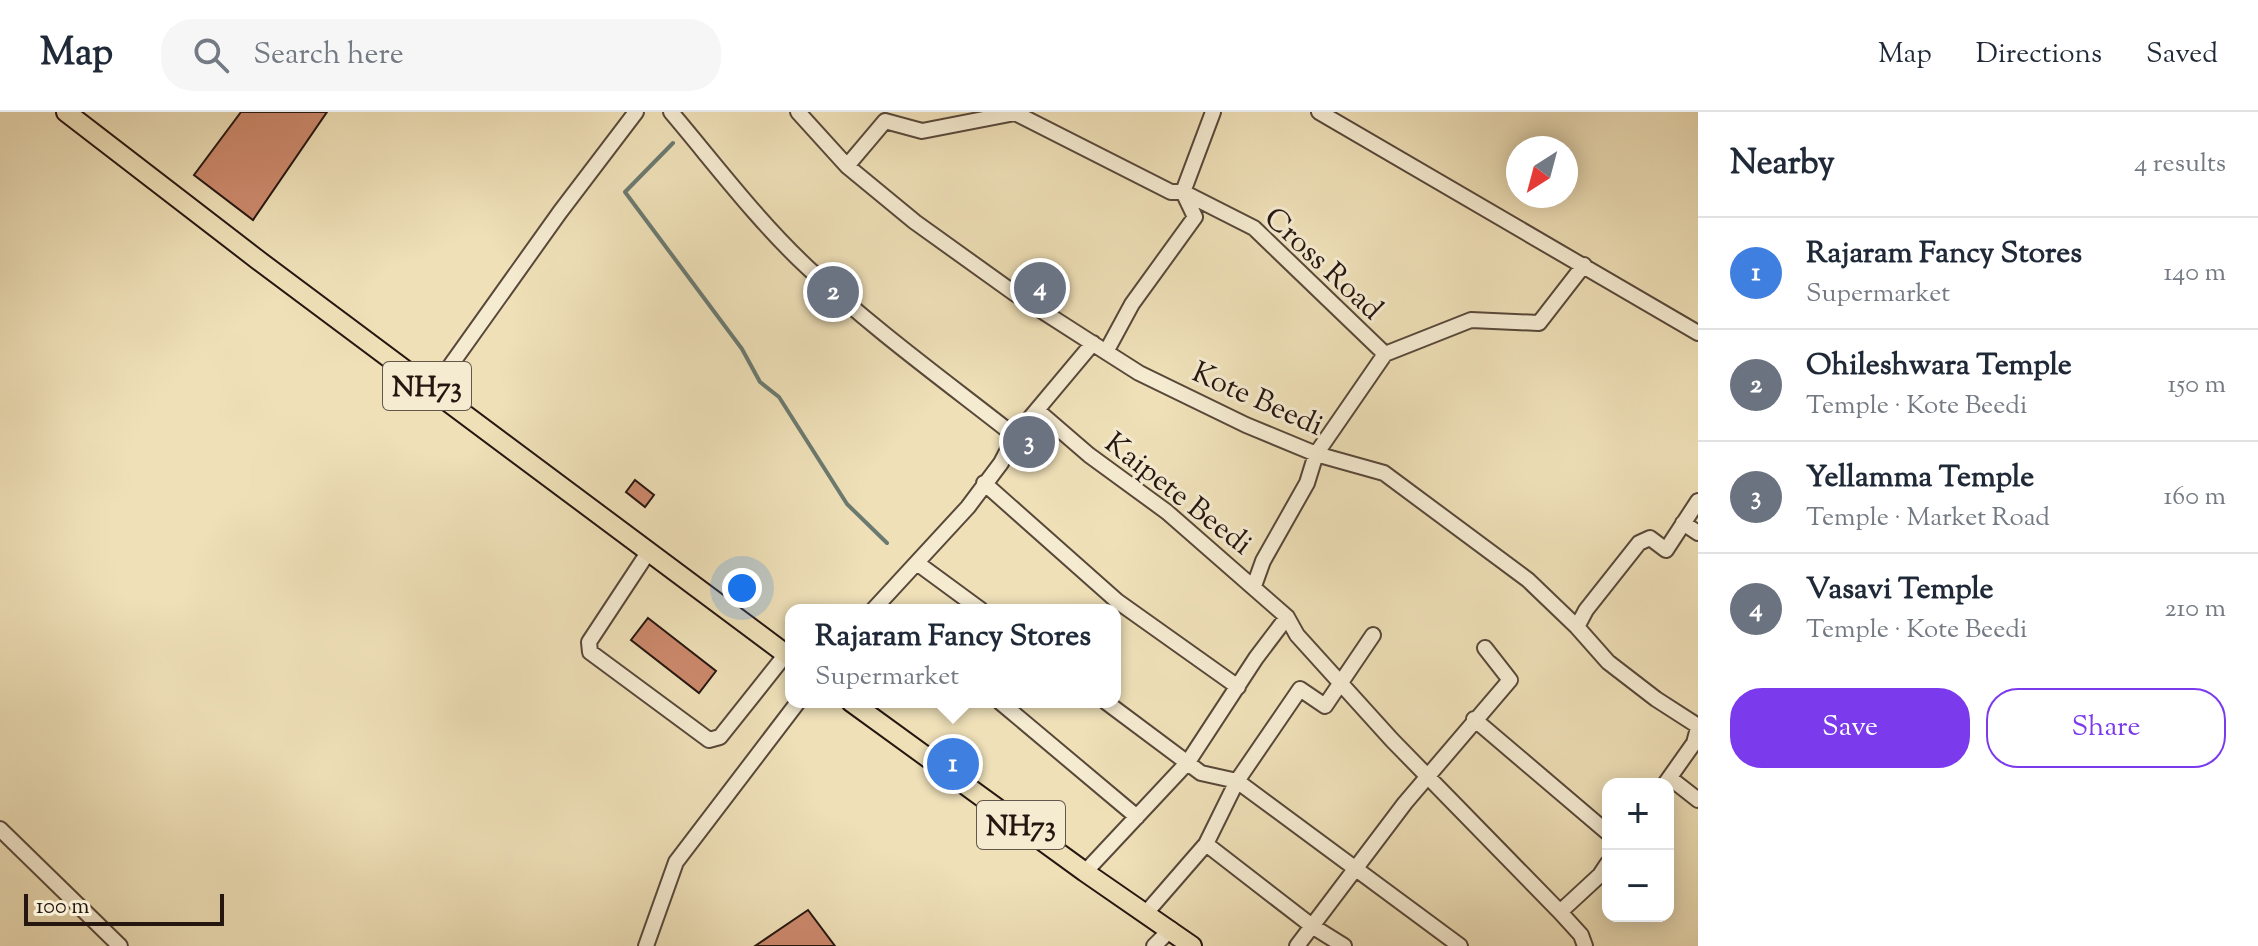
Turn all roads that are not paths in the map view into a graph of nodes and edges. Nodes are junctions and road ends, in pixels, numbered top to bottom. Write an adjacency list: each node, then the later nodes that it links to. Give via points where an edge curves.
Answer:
1 (66, 112): 14 (main road, NH73)
2 (636, 112): 14 (street)
3 (671, 112): 16 (street, via 806,266)
4 (798, 112): 7 (street, Kote Beedi)
5 (1213, 112): 8 (street)
6 (1319, 112): 9 (street)
7 (847, 166): 8 (street, Cross Road, via 885,121 922,131 1015,113 1171,192); 11 (street, Kote Beedi, via 915,222)
8 (1183, 192): 12 (street, via 1195,217 1132,304); 13 (street, Cross Road, via 1254,228)
9 (1584, 265): 10 (street); 13 (street, via 1539,323 1471,320)
10 (1698, 333)
11 (1093, 343): 12 (street, Kote Beedi); 15 (street)
12 (1106, 352): 17 (street, Kote Beedi, via 1246,425)
13 (1385, 354): 17 (street)
14 (433, 390): 22 (main road, NH73)
15 (1038, 411): 16 (street); 24 (street, Kaipete Beedi)
16 (1015, 436): 18 (street)
17 (1316, 454): 24 (street, via 1307,483); 28 (street, Kote Beedi, via 1384,473 1528,580)
18 (984, 483): 23 (street); 34 (street, via 1117,601)
19 (1698, 501): 20 (street)
20 (1683, 523): 21 (street); 28 (street, via 1666,550 1650,538 1639,543)
21 (1698, 533)
22 (649, 551): 31 (main road, NH73); 32 (street, via 589,642 590,652 709,740 720,737)
23 (917, 563): 25 (street); 26 (street)
24 (1254, 586): 27 (street, Kaipete Beedi)
25 (879, 604)
26 (973, 604)
27 (1287, 617): 33 (street, Kaipete Beedi); 34 (street)
28 (1577, 627): 40 (street, Kote Beedi, via 1608,662)
29 (1373, 635): 33 (street)
30 (1485, 648): 39 (street, via 1510,680)
31 (785, 654)
32 (785, 660)
33 (1339, 682): 42 (street, Kaipete Beedi); 44 (street, via 1325,706 1300,689)
34 (1238, 687): 41 (street)
35 (793, 708): 59 (street, via 676,862)
36 (859, 708): 52 (main road, NH73)
37 (1007, 708): 47 (street)
38 (1110, 708): 41 (street)
39 (1474, 719): 42 (street); 48 (street)
40 (1698, 727): 43 (street, via 1694,743)
41 (1188, 762): 44 (street, via 1201,773); 47 (street)
42 (1429, 775): 51 (street); 54 (street, Kaipete Beedi)
43 (1670, 778)
44 (1237, 781): 50 (street); 51 (street)
45 (1674, 785): 46 (street)
46 (1698, 800)
47 (1137, 817): 52 (street)
48 (1602, 828)
49 (0, 829): 58 (street)
50 (1206, 844): 55 (street); 56 (street)
51 (1353, 869): 56 (street); 64 (street)
52 (1085, 872): 55 (main road, NH73)
53 (1602, 872): 54 (street)
54 (1560, 912): 65 (street, Kaipete Beedi)
55 (1146, 913): 57 (main road, NH73)
56 (1312, 926): 62 (street); 63 (street)
57 (1171, 929): 60 (street); 61 (main road, NH73)
58 (120, 946)
59 (646, 946)
60 (1154, 946)
61 (1192, 946)
62 (1297, 946)
63 (1344, 946)
64 (1460, 946)
65 (1585, 946)

